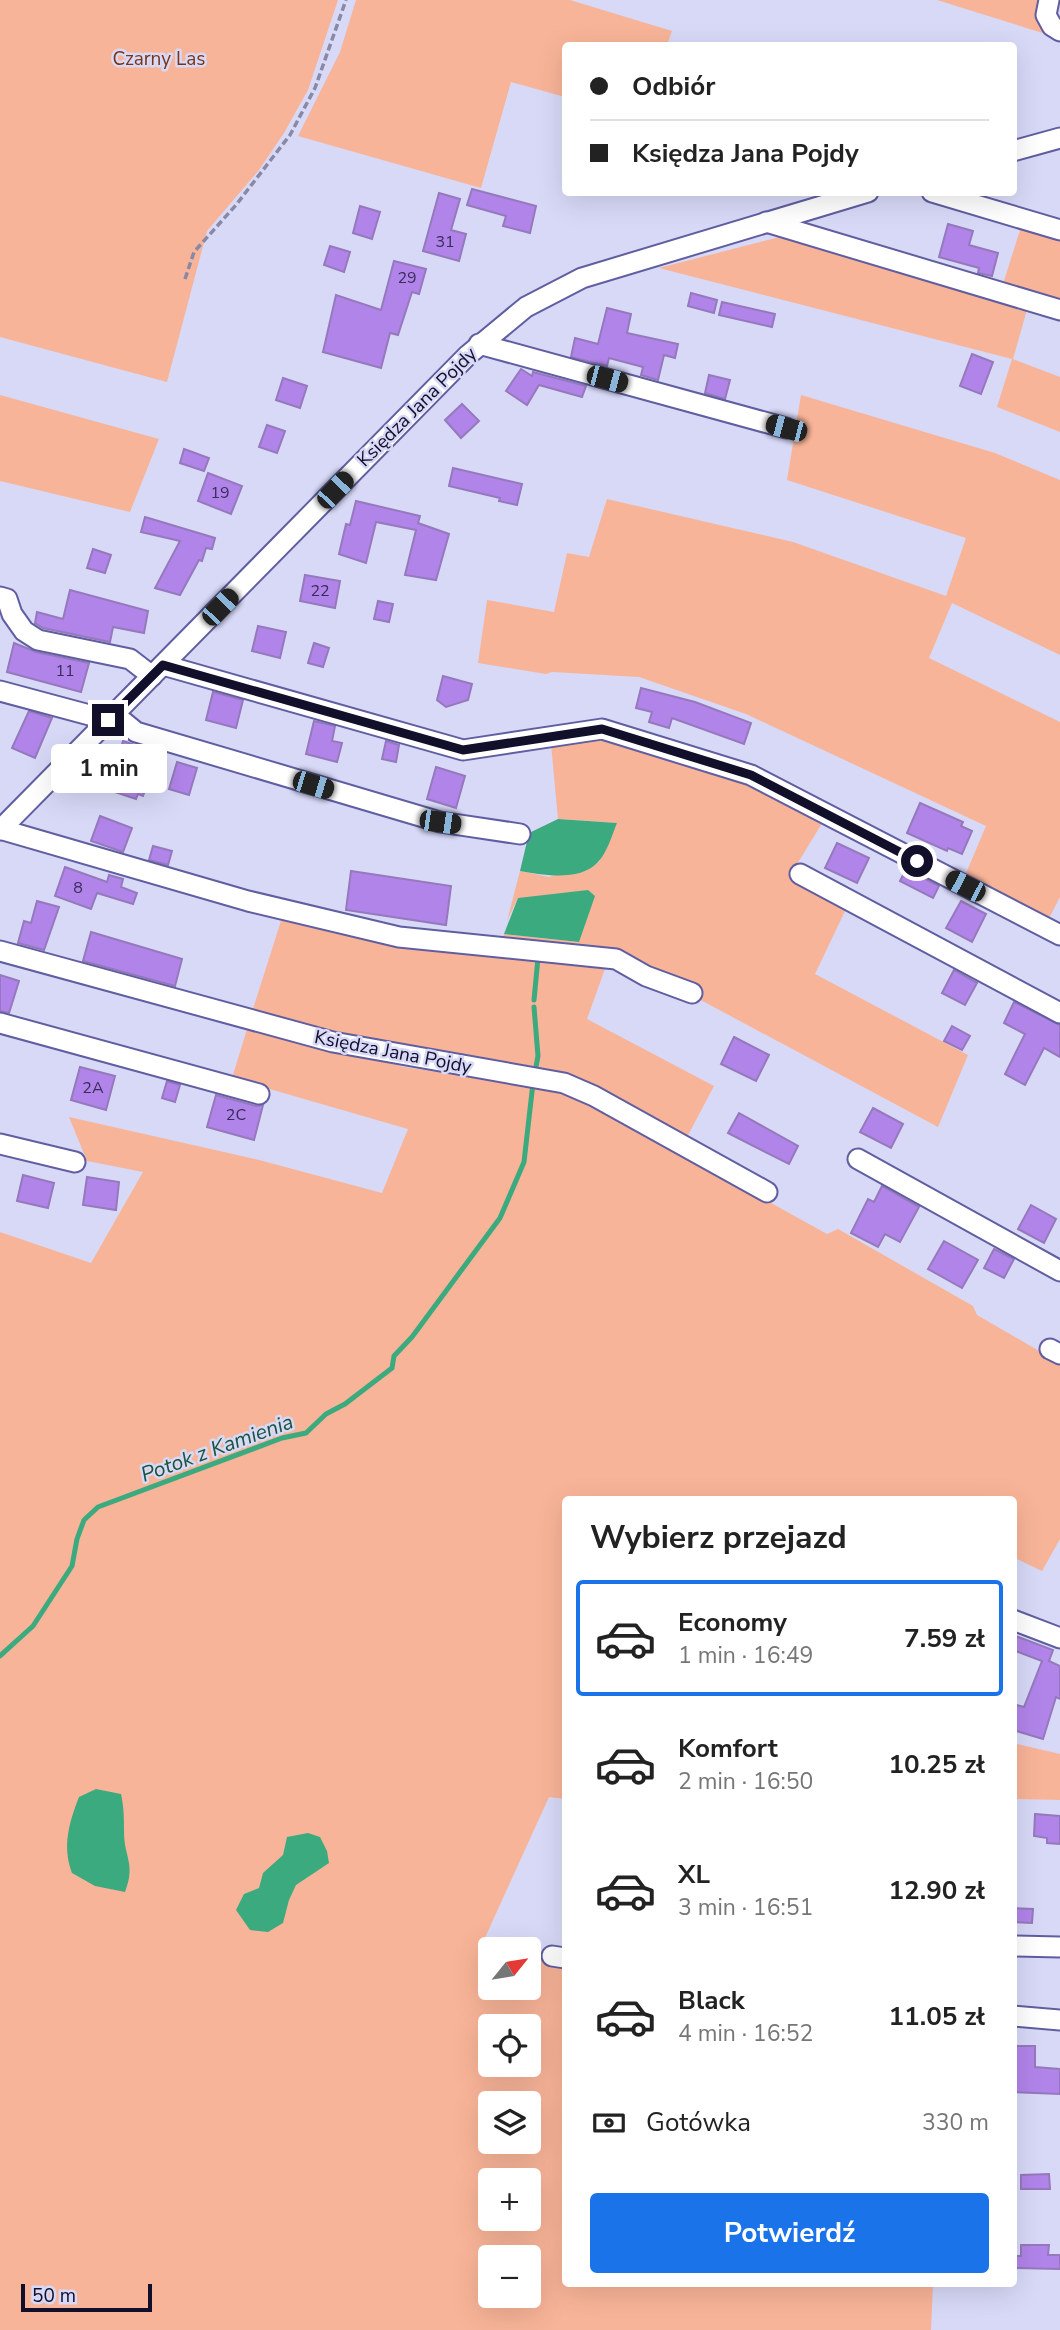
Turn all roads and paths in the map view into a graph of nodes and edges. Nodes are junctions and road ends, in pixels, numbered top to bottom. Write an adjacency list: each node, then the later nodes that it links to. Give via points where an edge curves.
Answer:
1 (346, 0): 10 (path, via 315,88 290,135 194,251)
2 (1048, 7): 3 (street, via 1052,26)
3 (1060, 31)
4 (1060, 138): 5 (street)
5 (1017, 150)
6 (855, 196): 8 (street, Księdza Jana Pojdy)
7 (945, 196): 9 (street)
8 (765, 222): 11 (street); 12 (street, Księdza Jana Pojdy, via 565,285 526,307)
9 (1060, 230)
10 (185, 279)
11 (1060, 310)
12 (479, 344): 13 (street); 15 (street, Księdza Jana Pojdy)
13 (786, 428)
14 (0, 597): 15 (street, via 7,599 24,631 38,640 130,659)
15 (158, 670): 17 (street, Księdza Jana Pojdy); 21 (street, via 463,750 602,729 751,775)
16 (0, 691): 17 (street)
17 (111, 717): 18 (street, Księdza Jana Pojdy); 19 (street, via 136,732 440,822)
18 (0, 829): 23 (street, via 248,901 399,937 616,959)
19 (520, 834)
20 (800, 874): 24 (street)
21 (1060, 935)
22 (0, 951): 30 (street, Księdza Jana Pojdy, via 333,1042 564,1083)
23 (692, 993)
24 (1060, 1013)
25 (0, 1023): 26 (street)
26 (259, 1094)
27 (0, 1144): 29 (street)
28 (858, 1159): 31 (street)
29 (75, 1161)
30 (767, 1192)
31 (1060, 1271)
32 (1017, 1622): 33 (street)
33 (1060, 1638)
34 (1017, 1946): 35 (street)
35 (1060, 1947)
36 (1017, 2016): 37 (street)
37 (1060, 2020)

